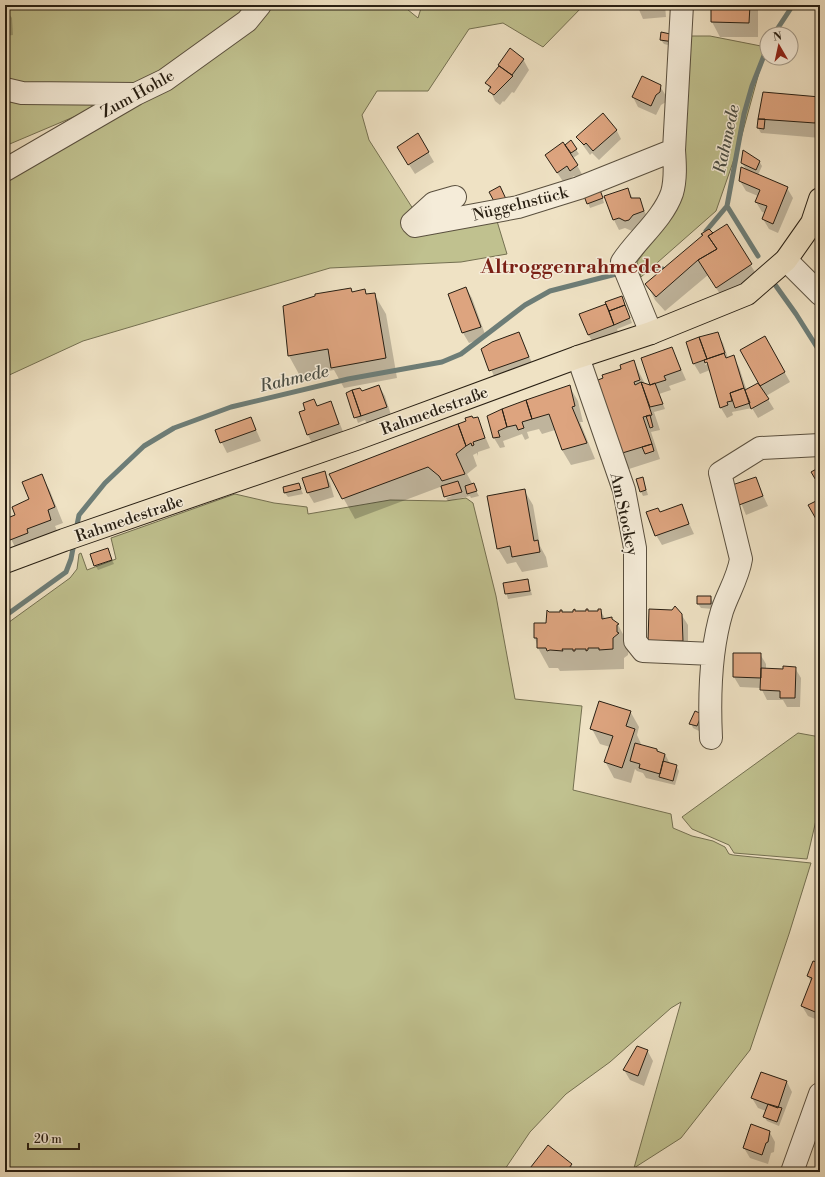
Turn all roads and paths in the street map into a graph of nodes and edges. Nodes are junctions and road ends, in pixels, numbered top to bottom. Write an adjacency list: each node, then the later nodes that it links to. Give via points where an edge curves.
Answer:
1 (260, 5): 4 (street, Zum Hohle, via 241,26 165,80)
2 (682, 5): 5 (street)
3 (5, 89): 4 (street, via 22,93)
4 (136, 94): 6 (street, Zum Hohle)
5 (674, 150): 7 (street, Nüggelnstück, via 579,188 518,207 415,226 412,223 434,203); 11 (street, via 675,176 672,194 626,270)
6 (8, 165)
7 (455, 197)
8 (820, 199): 9 (main road, Rahmedestraße, via 812,223)
9 (786, 260): 10 (street); 11 (main road, Rahmedestraße, via 747,294)
10 (820, 294)
11 (652, 333): 12 (main road, Rahmedestraße)
12 (578, 357): 14 (main road, Rahmedestraße); 15 (street, Am Stockey, via 624,490 635,548 635,641 643,651)
13 (820, 445): 15 (street, via 760,448 720,473 740,559 739,572 722,611)
14 (5, 562)
15 (713, 654): 16 (street)
16 (711, 738)
17 (820, 1094): 18 (street)
18 (792, 1172)

